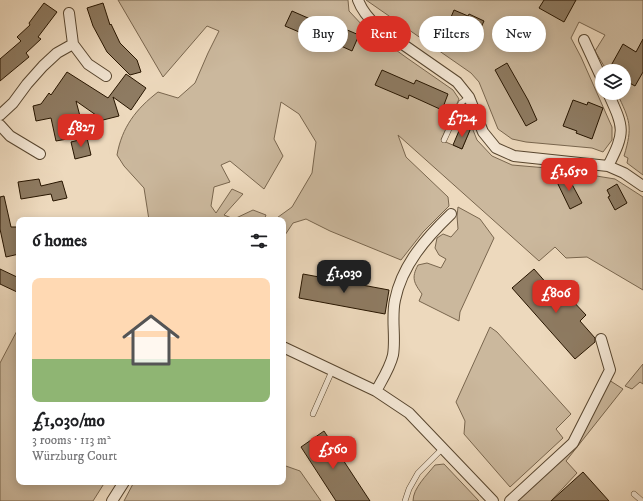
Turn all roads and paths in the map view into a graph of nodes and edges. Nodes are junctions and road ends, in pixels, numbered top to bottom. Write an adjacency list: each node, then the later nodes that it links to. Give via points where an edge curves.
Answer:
1 (358, 0): 7 (street, via 364,13 378,27 457,82)
2 (69, 13): 4 (street)
3 (584, 40): 5 (street)
4 (73, 44): 6 (street, via 88,64); 9 (street, via 57,53 43,66 13,103)
5 (595, 64)
6 (106, 76)
7 (469, 97): 11 (lane, via 461,103); 13 (street, via 483,132 496,148 514,156)
8 (611, 100): 13 (street, via 620,118 621,133)
9 (0, 114)
10 (0, 124): 12 (street, via 10,136)
11 (444, 140)
12 (40, 154)
13 (608, 166): 14 (street)
14 (643, 186)
15 (451, 214): 19 (street, via 425,240 405,270 395,300 393,355)
16 (601, 339): 27 (street, via 610,370 573,442)
17 (286, 348): 18 (street)
18 (332, 371): 19 (street); 20 (lane)
19 (376, 391): 21 (street, via 410,413)
20 (312, 414)
21 (443, 448): 25 (lane, via 418,473); 26 (street)
22 (122, 485): 24 (street)
23 (634, 494): 28 (lane)
24 (112, 501)
25 (404, 501)
26 (494, 501)
27 (510, 501)
28 (642, 501)

